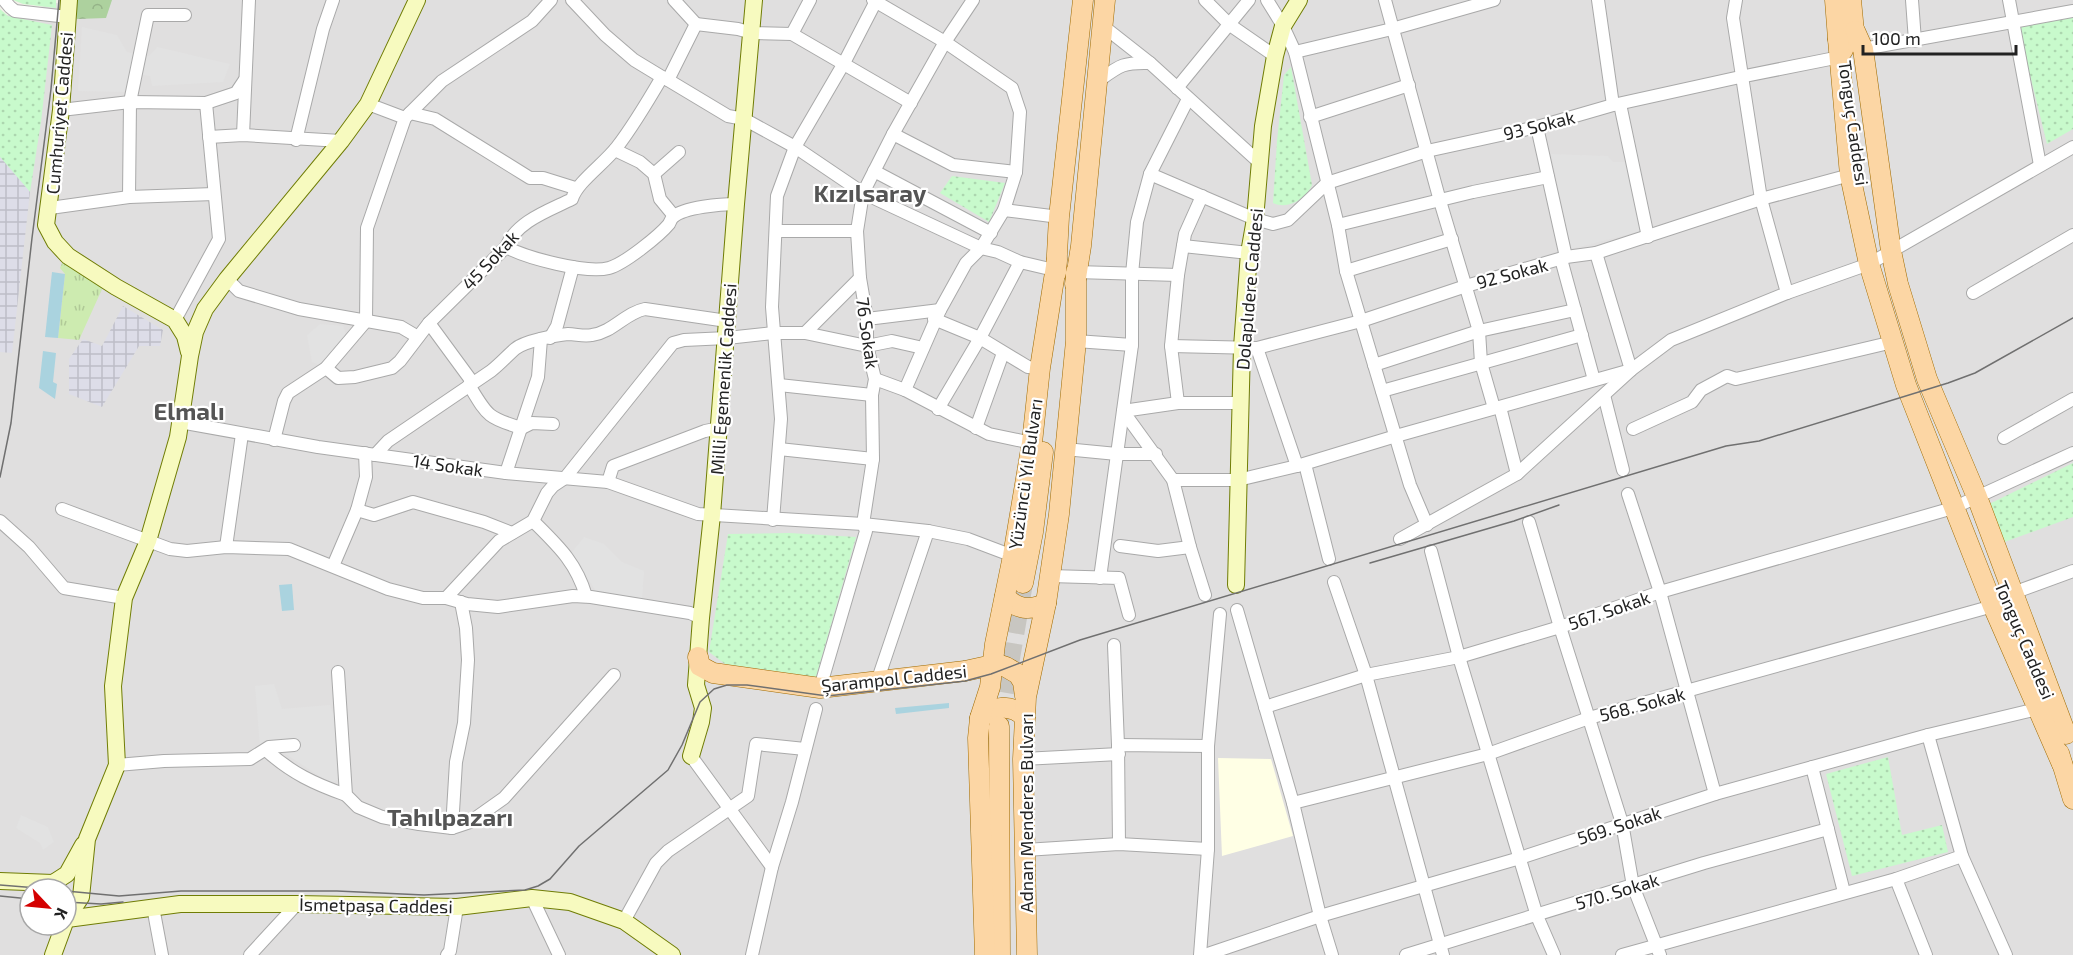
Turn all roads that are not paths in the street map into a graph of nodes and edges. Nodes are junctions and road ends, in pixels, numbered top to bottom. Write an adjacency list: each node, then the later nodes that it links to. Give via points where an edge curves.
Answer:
1 (4, 0): 30 (street, via 15,11)
2 (69, 0): 30 (street, Cumhuriyet Caddesi)
3 (249, 0): 48 (street)
4 (333, 0): 66 (street)
5 (417, 0): 56 (street)
6 (550, 0): 59 (street, via 532,21 442,81)
7 (572, 0): 47 (street, via 634,60)
8 (674, 0): 32 (street)
9 (754, 0): 36 (street, Milli Egemenlik Caddesi)
10 (810, 0): 37 (street)
11 (973, 0): 40 (street, 76 Sokak)
12 (1106, 0): 38 (main road, Yüzüncü Yıl Bulvarı)
13 (1112, 0): 38 (main road)
14 (1205, 0): 33 (street)
15 (1249, 0): 33 (street)
16 (1267, 0): 34 (street)
17 (1299, 0): 34 (street, Dolaplıdere Caddesi)
18 (1385, 0): 35 (street)
19 (1494, 0): 35 (street)
20 (1598, 0): 57 (street)
21 (1736, 0): 46 (street, via 1733,18)
22 (1834, 0): 41 (main road, Tonguç Caddesi)
23 (1851, 0): 41 (main road, Tonguç Caddesi)
24 (1912, 0): 39 (street)
25 (2009, 0): 31 (street)
26 (875, 1): 40 (street); 44 (street)
27 (1080, 2): 94 (main road, Yüzüncü Yıl Bulvarı)
28 (2073, 11): 31 (street, 93 Sokak)
29 (185, 15): 53 (street, via 148,15)
30 (68, 17): 58 (street, Cumhuriyet Caddesi)
31 (2012, 23): 39 (street, 93 Sokak); 74 (street)
32 (696, 24): 36 (street); 47 (street, 45 Sokak)
33 (1230, 25): 43 (street); 51 (street)
34 (1283, 26): 42 (street); 43 (street, Dolaplıdere Caddesi)
35 (1392, 29): 42 (street); 50 (street)
36 (752, 33): 37 (street); 61 (street, Milli Egemenlik Caddesi)
37 (792, 34): 44 (street)
38 (1105, 35): 45 (street); 49 (main road, Yüzüncü Yıl Bulvarı)
39 (1915, 41): 41 (street, 93 Sokak)
40 (945, 42): 54 (street, 76 Sokak); 76 (street, via 1012,88 1020,112)
41 (1849, 44): 46 (street, 93 Sokak); 79 (main road); 92 (main road); 92 (main road, Tonguç Caddesi, via 1848,60)
42 (1295, 52): 60 (street)
43 (1275, 56): 73 (street, Dolaplıdere Caddesi)
44 (844, 63): 54 (street); 68 (street)
45 (1150, 63): 49 (street, via 1117,67); 51 (street)
46 (1740, 76): 57 (street, 93 Sokak); 87 (street)
47 (665, 78): 61 (street, via 728,116); 70 (street, 45 Sokak)
48 (244, 81): 55 (street, via 236,93); 64 (street)
49 (1097, 82): 115 (main road, Yüzüncü Yıl Bulvarı)
50 (1410, 85): 60 (street); 71 (street)
51 (1177, 88): 52 (street)
52 (1188, 99): 73 (street); 78 (street)
53 (130, 102): 55 (street); 58 (street); 86 (street)
54 (911, 103): 63 (street, 76 Sokak)
55 (207, 104): 65 (street)
56 (368, 104): 59 (street); 67 (street)
57 (1617, 105): 62 (street, 93 Sokak); 101 (street)
58 (61, 110): 90 (street, Cumhuriyet Caddesi)
59 (407, 116): 82 (street, via 435,119 530,178); 128 (street, via 367,228)
60 (1310, 117): 81 (street)
61 (744, 120): 68 (street); 89 (street, Milli Egemenlik Caddesi)
62 (1537, 127): 71 (street, 93 Sokak); 80 (street)
63 (893, 134): 75 (street, 76 Sokak); 76 (street, via 953,165)
64 (243, 135): 65 (street); 66 (street)
65 (209, 137): 84 (street)
66 (296, 140): 67 (street)
67 (341, 141): 119 (street)
68 (795, 147): 83 (street); 97 (street, via 777,196)
69 (2073, 147): 74 (street)
70 (615, 150): 77 (street); 82 (street, 45 Sokak)
71 (1427, 151): 81 (street, 93 Sokak); 88 (street)
72 (679, 152): 77 (street)
73 (1260, 163): 95 (street, Dolaplıdere Caddesi)
74 (2040, 165): 106 (street)
75 (874, 171): 83 (street, 76 Sokak); 99 (street)
76 (1016, 172): 91 (street)
77 (654, 174): 93 (street, via 660,199)
78 (1150, 174): 85 (street, 93 Sokak); 116 (street, via 1137,222)
79 (1850, 175): 87 (street, 92 Sokak); 92 (main road)
80 (1548, 177): 88 (street); 109 (street)
81 (1327, 183): 95 (street, 93 Sokak, via 1288,220 1273,224); 96 (street)
82 (575, 188): 104 (street, 45 Sokak, via 572,199 527,222 511,235)
83 (863, 193): 98 (street, 76 Sokak); 105 (street)
84 (214, 194): 86 (street); 127 (street, via 219,239)
85 (1202, 196): 95 (street, 93 Sokak); 103 (street)
86 (129, 197): 90 (street)
87 (1761, 199): 101 (street, 92 Sokak); 121 (street)
88 (1440, 201): 96 (street); 102 (street)
89 (736, 204): 93 (street, via 703,206); 129 (street, Milli Egemenlik Caddesi)
90 (50, 208): 127 (street, Cumhuriyet Caddesi, via 46,225 68,256)
91 (1004, 210): 94 (street); 99 (street)
92 (1873, 214): 106 (main road); 111 (main road)
93 (674, 216): 113 (street, via 629,258 608,268)
94 (1059, 217): 112 (main road, Yüzüncü Yıl Bulvarı)
95 (1255, 219): 107 (street, Dolaplıdere Caddesi)
96 (1338, 225): 114 (street)
97 (776, 231): 98 (street); 133 (street)
98 (857, 231): 118 (street, 76 Sokak)
99 (991, 233): 105 (street)
100 (2073, 234): 122 (street)
101 (1648, 237): 108 (street, 92 Sokak)
102 (1452, 238): 114 (street); 120 (street)
103 (1183, 246): 107 (street); 117 (street)
104 (506, 247): 113 (street); 131 (street, 45 Sokak)
105 (981, 248): 110 (street); 125 (street, via 966,263)
106 (1892, 251): 111 (street); 197 (main road, via 1901,296 1927,379)
107 (1249, 253): 145 (street, Dolaplıdere Caddesi)
108 (1596, 253): 109 (street, 92 Sokak); 153 (street)
109 (1564, 258): 120 (street, 92 Sokak); 124 (street)
110 (1020, 262): 112 (street); 138 (street)
111 (1869, 264): 121 (street); 141 (main road)
112 (1055, 265): 152 (main road, Yüzüncü Yıl Bulvarı); 223 (main road, Yüzüncü Yıl Bulvarı, via 1043,456 1033,532)
113 (573, 267): 139 (street, via 557,326)
114 (1346, 271): 130 (street)
115 (1076, 272): 116 (street); 140 (main road, Yüzüncü Yıl Bulvarı); 223 (main road, Yüzüncü Yıl Bulvarı)
116 (1132, 274): 117 (street); 142 (street)
117 (1178, 274): 144 (street)
118 (860, 278): 126 (street, 76 Sokak); 134 (street)
119 (227, 279): 123 (street); 128 (street, via 239,291 298,309)
120 (1466, 285): 130 (street, 92 Sokak); 132 (street)
121 (1787, 293): 153 (street, via 1671,340)
122 (1973, 293)
123 (205, 309): 127 (street, via 188,320); 148 (street)
124 (1575, 310): 132 (street); 135 (street)
125 (937, 315): 126 (street); 138 (street); 146 (street)
126 (867, 319): 143 (street, 76 Sokak)
127 (176, 320): 148 (street)
128 (366, 321): 136 (street, via 401,327); 151 (street)
129 (727, 321): 137 (street, Milli Egemenlik Caddesi); 139 (street, via 645,309 591,336 567,334)
130 (1360, 321): 145 (street, 92 Sokak); 150 (street)
131 (429, 323): 136 (street, 45 Sokak); 156 (street)
132 (1479, 331): 149 (street); 150 (street)
133 (773, 333): 134 (street); 137 (street); 157 (street)
134 (805, 333): 143 (street)
135 (1582, 335): 149 (street); 155 (street)
136 (418, 337): 151 (street, 45 Sokak, via 392,369 338,378)
137 (727, 338): 172 (street, Milli Egemenlik Caddesi); 192 (street, via 673,343)
138 (980, 338): 147 (street); 166 (street)
139 (546, 339): 156 (street, via 526,342); 171 (street)
140 (1076, 341): 142 (street); 181 (main road, Yüzüncü Yıl Bulvarı)
141 (1893, 342): 174 (street, via 1736,379 1728,376 1701,390 1692,402); 198 (main road)
142 (1132, 345): 167 (street)
143 (867, 346): 146 (street, via 892,341); 154 (street, 76 Sokak)
144 (1172, 346): 145 (street, 92 Sokak); 163 (street)
145 (1250, 347): 164 (street, Dolaplıdere Caddesi); 187 (street)
146 (923, 348): 158 (street)
147 (1003, 353): 152 (street, via 1028,367); 173 (street)
148 (190, 356): 168 (street)
149 (1481, 363): 159 (street); 165 (street)
150 (1374, 365): 159 (street)
151 (326, 368): 178 (street, via 288,393)
152 (1040, 368): 179 (main road, Yüzüncü Yıl Bulvarı)
153 (1631, 370): 155 (street); 161 (street)
154 (875, 379): 158 (street); 160 (street, 76 Sokak)
155 (1594, 380): 165 (street)
156 (471, 384): 171 (street, via 485,411 497,421); 183 (street)
157 (779, 385): 160 (street); 180 (street)
158 (905, 390): 166 (street)
159 (1382, 391): 176 (street)
160 (872, 395): 186 (street, 76 Sokak)
161 (1604, 395): 188 (street); 190 (street)
162 (2073, 399): 177 (street)
163 (1178, 403): 164 (street); 167 (street)
164 (1240, 403): 194 (street, Dolaplıdere Caddesi)
165 (1497, 407): 176 (street); 190 (street)
166 (938, 409): 173 (street)
167 (1123, 411): 184 (street); 185 (street)
168 (180, 422): 175 (street, 14 Sokak); 211 (street)
169 (554, 424): 171 (street, via 532,423)
170 (1934, 424): 191 (main road)
171 (522, 428): 189 (street)
172 (720, 428): 195 (street, via 613,466); 201 (street, Milli Egemenlik Caddesi)
173 (976, 428): 179 (street)
174 (1633, 429)
175 (242, 434): 178 (street, 14 Sokak); 213 (street)
176 (1396, 436): 187 (street); 207 (street)
177 (2004, 438)
178 (274, 440): 183 (street, 14 Sokak)
179 (1032, 443): 216 (main road, Yüzüncü Yıl Bulvarı)
180 (779, 449): 186 (street); 202 (street)
181 (1065, 449): 184 (street); 223 (main road, Yüzüncü Yıl Bulvarı)
182 (2073, 453): 197 (street, 567. Sokak)
183 (370, 454): 189 (street, 14 Sokak); 200 (street)
184 (1117, 454): 185 (street); 220 (street)
185 (1156, 454): 193 (street)
186 (873, 459): 206 (street, 76 Sokak)
187 (1301, 465): 194 (street); 217 (street)
188 (1623, 470)
189 (506, 473): 192 (street, 14 Sokak)
190 (1517, 474): 207 (street)
191 (1954, 477)
192 (565, 478): 195 (street, 14 Sokak); 203 (street, via 547,493)
193 (1173, 480): 194 (street); 214 (street)
194 (1238, 480): 222 (street, Dolaplıdere Caddesi)
195 (608, 482): 201 (street, 14 Sokak, via 698,514)
196 (1628, 494): 224 (street)
197 (1977, 497): 198 (street, 567. Sokak); 225 (main road)
198 (1953, 508): 224 (street, 567. Sokak); 232 (main road)
199 (62, 509): 211 (street)
200 (357, 510): 209 (street, via 374,515 413,502); 218 (street)
201 (712, 515): 202 (street, 14 Sokak); 236 (street, Milli Egemenlik Caddesi)
202 (773, 520): 206 (street, 14 Sokak)
203 (533, 521): 209 (street); 227 (street, via 571,562)
204 (0, 522): 229 (street, via 64,588)
205 (1529, 522): 237 (street)
206 (863, 524): 208 (street, 14 Sokak); 249 (street, 76 Sokak, via 866,531)
207 (1427, 525): 210 (street)
208 (928, 531): 216 (street, 14 Sokak, via 968,539); 248 (street)
209 (512, 533): 230 (street, via 499,541)
210 (1400, 539)
211 (148, 541): 213 (street, via 187,551); 229 (street)
212 (1120, 546): 214 (street, via 1158,551)
213 (226, 547): 218 (street, via 289,549)
214 (1190, 547): 226 (street)
215 (1431, 551): 241 (street)
216 (1013, 556): 228 (main road, Yüzüncü Yıl Bulvarı)
217 (1329, 559)
218 (333, 566): 230 (street, via 388,589 423,598)
219 (2073, 571): 225 (street)
220 (1100, 578): 223 (street); 235 (street, via 1119,578)
221 (1334, 582): 247 (street)
222 (1236, 585)
223 (1039, 587): 228 (main road, via 1038,607 1023,608); 245 (main road, Yüzüncü Yıl Bulvarı)
224 (1660, 592): 237 (street, 567. Sokak); 250 (street)
225 (2013, 593): 257 (main road)
226 (1205, 595)
227 (586, 597): 231 (street, via 498,607); 236 (street)
228 (1005, 597): 238 (main road, Yüzüncü Yıl Bulvarı)
229 (124, 598): 268 (street, via 113,686)
230 (446, 598): 231 (street)
231 (461, 602): 277 (street, via 468,660)
232 (1993, 606): 250 (street, 568. Sokak); 251 (main road)
233 (1237, 610): 252 (street)
234 (1220, 614): 260 (street)
235 (1129, 615)
236 (701, 618): 240 (street, Milli Egemenlik Caddesi)
237 (1560, 627): 241 (street, 567. Sokak); 256 (street)
238 (995, 644): 242 (main road, Yüzüncü Yıl Bulvarı); 243 (main road, via 984,659)
239 (1114, 645): 263 (street)
240 (698, 657): 249 (main road, Şarampol Caddesi, via 700,666 713,674); 265 (street, Milli Egemenlik Caddesi, via 696,685 703,708)
241 (1459, 657): 247 (street, 567. Sokak); 264 (street)
242 (992, 665): 243 (main road, Şarampol Caddesi); 254 (main road, via 1006,667 1023,682); 255 (main road, Yüzüncü Yıl Bulvarı)
243 (965, 671): 248 (main road, Şarampol Caddesi)
244 (338, 672): 272 (street)
245 (1030, 672): 254 (main road, Adnan Menderes Bulvarı)
246 (614, 675): 277 (street, via 504,798 470,822)
247 (1366, 675): 252 (street, 567. Sokak); 270 (street)
248 (877, 682): 249 (main road, Şarampol Caddesi)
249 (820, 688)
250 (1688, 692): 256 (street, 568. Sokak); 271 (street)
251 (2039, 702): 257 (main road, Tonguç Caddesi, via 1975,529); 258 (street, 569. Sokak); 267 (main road)
252 (1265, 707): 274 (street)
253 (816, 709): 261 (street)
254 (1015, 717): 255 (main road, via 1019,712 1005,707 990,710); 266 (main road, Adnan Menderes Bulvarı); 311 (main road, Adnan Menderes Bulvarı); 312 (main road, Adnan Menderes Bulvarı)
255 (980, 718): 310 (main road)
256 (1589, 718): 264 (street, 568. Sokak); 276 (street)
257 (2066, 734): 267 (main road, Tonguç Caddesi)
258 (1928, 735): 269 (street, 569. Sokak); 283 (street)
259 (294, 745): 262 (street)
260 (1208, 746): 263 (street); 281 (street)
261 (806, 749): 275 (street, via 756,744 748,796); 285 (street)
262 (266, 750): 268 (street, via 250,759); 272 (street, via 284,767)
263 (1118, 750): 266 (street); 280 (street)
264 (1488, 754): 270 (street, 568. Sokak); 284 (street)
265 (691, 756): 275 (street)
266 (1023, 759): 282 (main road, Adnan Menderes Bulvarı)
267 (2068, 759): 273 (main road)
268 (117, 765): 279 (street)
269 (1812, 767): 271 (street, 569. Sokak); 278 (street)
270 (1395, 777): 274 (street, 568. Sokak); 288 (street)
271 (1715, 794): 276 (street, 569. Sokak)
272 (349, 799): 277 (street, via 382,817)
273 (2073, 799)
274 (1293, 803): 296 (street)
275 (730, 809): 285 (street); 299 (street, via 656,863)
276 (1622, 823): 284 (street, 569. Sokak); 289 (street)
277 (452, 828)
278 (1828, 829): 289 (street, 570. Sokak); 290 (street)
279 (87, 839): 287 (street, via 67,874 53,883); 292 (street)
280 (1119, 844): 281 (street); 282 (street)
281 (1208, 849): 314 (street)
282 (1025, 850): 313 (main road, Adnan Menderes Bulvarı)
283 (1962, 856): 286 (street); 321 (street)
284 (1520, 858): 288 (street, 569. Sokak); 297 (street)
285 (772, 867): 309 (street)
286 (1896, 879): 290 (street); 320 (street)
287 (0, 881)
288 (1422, 886): 296 (street, 569. Sokak); 301 (street)
289 (1633, 886): 297 (street, 570. Sokak); 302 (street)
290 (1844, 892): 302 (street)
291 (532, 898): 295 (street, İsmetpaşa Caddesi); 299 (street, İsmetpaşa Caddesi, via 570,902); 307 (street)
292 (78, 902)
293 (297, 904): 294 (street, İsmetpaşa Caddesi); 295 (street, İsmetpaşa Caddesi); 305 (street)
294 (153, 907): 298 (street, İsmetpaşa Caddesi); 304 (street)
295 (457, 907): 306 (street)
296 (1320, 916): 315 (street, 569. Sokak); 316 (street)
297 (1537, 916): 301 (street, 570. Sokak); 318 (street)
298 (78, 918)
299 (624, 921): 308 (street, İsmetpaşa Caddesi)
300 (60, 937): 303 (street)
301 (1441, 950): 317 (street, 570. Sokak)
302 (1658, 950): 319 (street)
303 (53, 955)
304 (162, 955)
305 (250, 955)
306 (447, 955)
307 (559, 955)
308 (672, 955)
309 (752, 955)
310 (985, 955)
311 (1000, 955)
312 (1013, 955)
313 (1027, 955)
314 (1200, 955)
315 (1205, 955)
316 (1332, 955)
317 (1406, 955)
318 (1554, 955)
319 (1623, 955)
320 (1926, 955)
321 (2006, 955)

